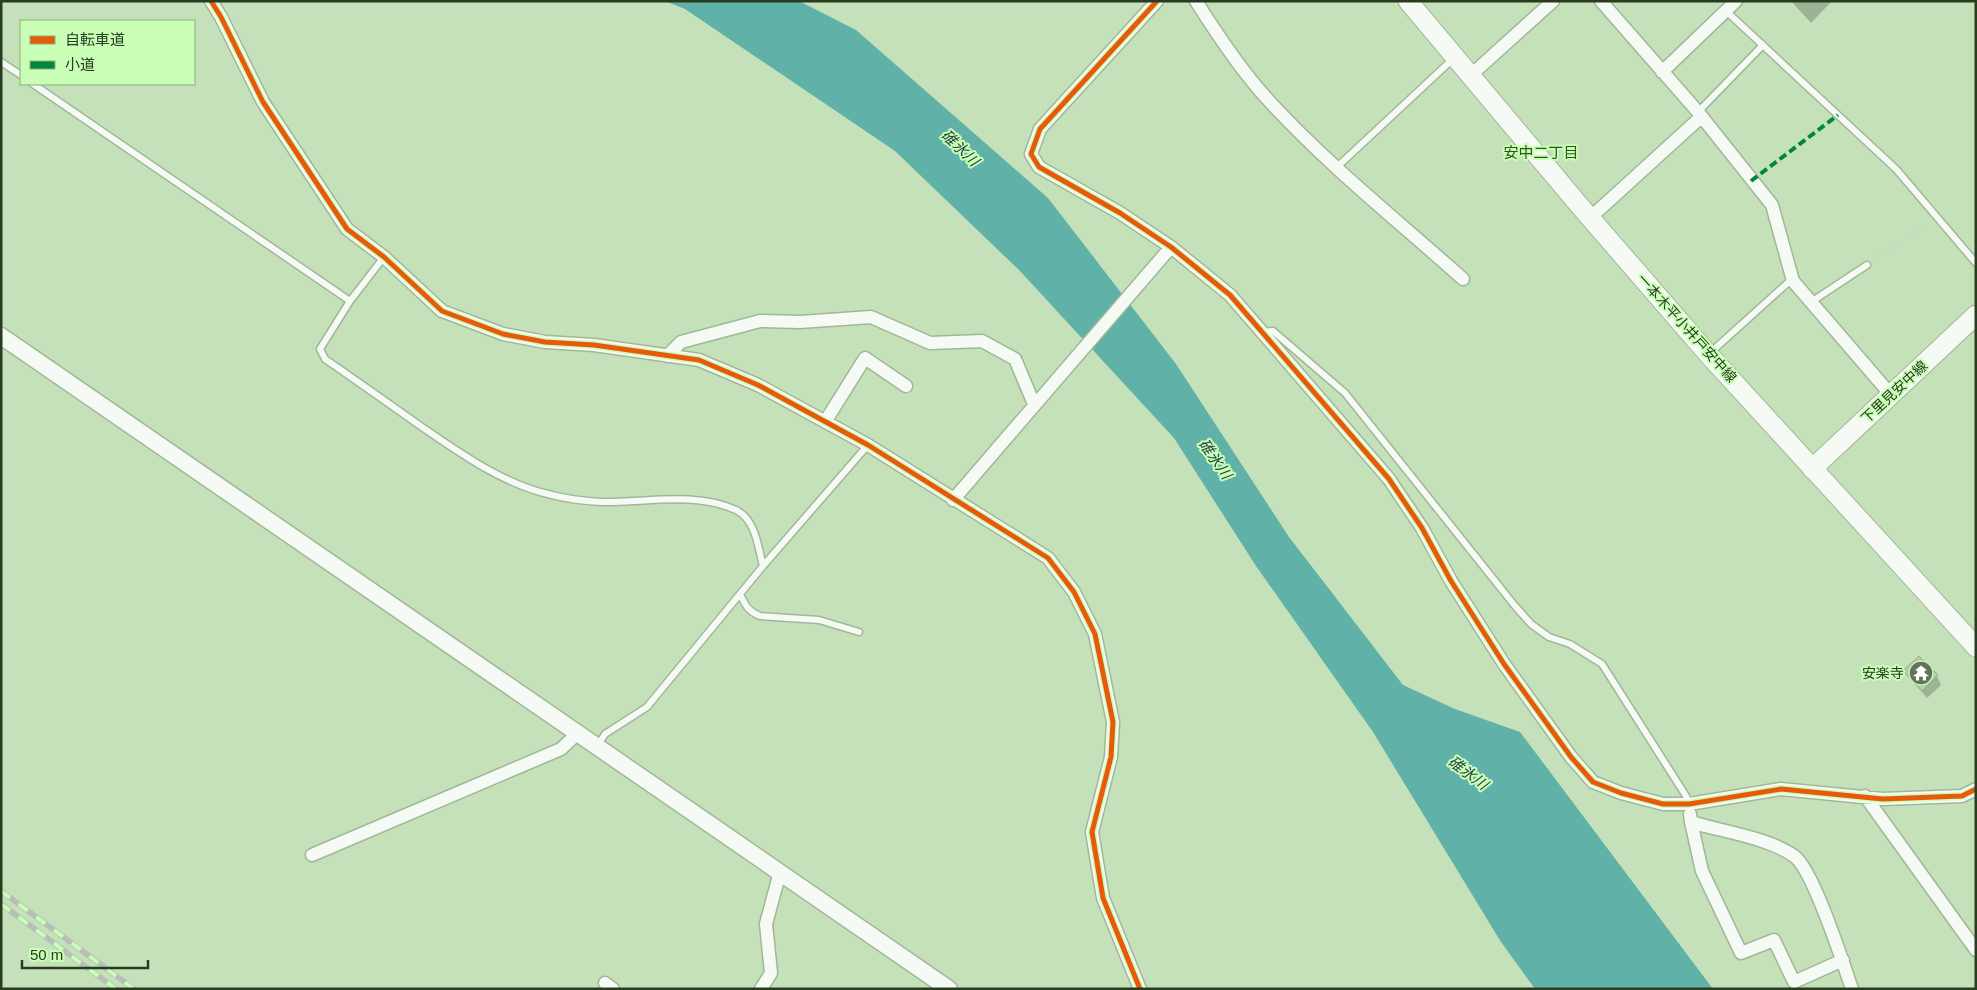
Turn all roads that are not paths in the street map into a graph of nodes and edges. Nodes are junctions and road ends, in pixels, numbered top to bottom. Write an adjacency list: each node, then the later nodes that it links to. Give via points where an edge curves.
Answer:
1 (210, 1): 20 (street, via 263,102 347,229)
2 (1157, 1): 19 (street, via 1040,129 1031,154 1040,167 1120,213)
3 (1196, 1): 17 (street, via 1269,102)
4 (1408, 1): 10 (main road, 一本木平小井戸安中線)
5 (1552, 1): 14 (street)
6 (1601, 1): 12 (street)
7 (1736, 1): 8 (street)
8 (1726, 11): 9 (lane); 12 (street)
9 (1763, 45): 16 (lane); 21 (lane, via 1896,169)
10 (1455, 57): 14 (main road, 一本木平小井戸安中線); 17 (lane)
11 (1, 62): 13 (lane)
12 (1662, 72): 16 (street)
13 (20, 74)
14 (1470, 76): 18 (main road, 一本木平小井戸安中線)
15 (34, 85): 25 (lane)
16 (1699, 114): 18 (street); 24 (street, via 1772,205)
17 (1337, 167): 23 (street)
18 (1590, 218): 30 (main road, 一本木平小井戸安中線)
19 (1167, 252): 28 (street, via 1230,295); 34 (street)
20 (384, 257): 25 (lane); 31 (street, via 442,311 502,334)
21 (1976, 263)
22 (1867, 264): 26 (lane)
23 (1463, 279)
24 (1792, 279): 26 (street); 30 (lane)
25 (350, 302): 39 (lane, via 320,349 325,360 473,462 551,495 600,502 660,500 721,504 738,511 752,525)
26 (1811, 302): 33 (street)
27 (1976, 315): 33 (main road, 下里見安中線)
28 (1264, 332): 47 (lane, via 1273,331 1345,393 1531,624 1602,664); 47 (street, via 1389,479 1504,664 1570,757 1593,782 1663,804)
29 (1, 336): 43 (street)
30 (1708, 354): 37 (main road, 一本木平小井戸安中線)
31 (667, 356): 34 (street, via 681,342 760,321 871,317 930,343 982,341 1015,359); 35 (street, via 699,360 758,385)
32 (906, 386): 35 (street, via 864,358)
33 (1891, 395): 37 (main road, 下里見安中線)
34 (1038, 400): 38 (street)
35 (826, 422): 36 (street)
36 (868, 444): 38 (street); 39 (lane)
37 (1812, 469): 42 (main road, 一本木平小井戸安中線)
38 (953, 500): 55 (street, via 1048,558 1074,592 1095,634 1113,722 1111,757 1092,832 1103,898)
39 (763, 566): 40 (lane)
40 (740, 594): 41 (lane, via 746,606 760,616 820,620); 44 (lane, via 647,707 605,734)
41 (859, 632)
42 (1976, 646)
43 (578, 732): 44 (street); 49 (street, via 560,749)
44 (598, 746): 50 (street)
45 (1976, 789): 46 (street, via 1962,796 1883,799)
46 (1865, 796): 47 (street, via 1834,796 1781,789); 51 (street)
47 (1689, 804): 48 (street)
48 (1691, 822): 52 (street, via 1775,846 1795,856 1830,925); 52 (street, via 1702,871 1741,954 1774,940 1794,982)
49 (312, 855)
50 (780, 872): 53 (street, via 766,924 771,973); 54 (street)
51 (1976, 950)
52 (1842, 960): 56 (street)
53 (761, 989)
54 (949, 989)
55 (1140, 989)
56 (1852, 989)

